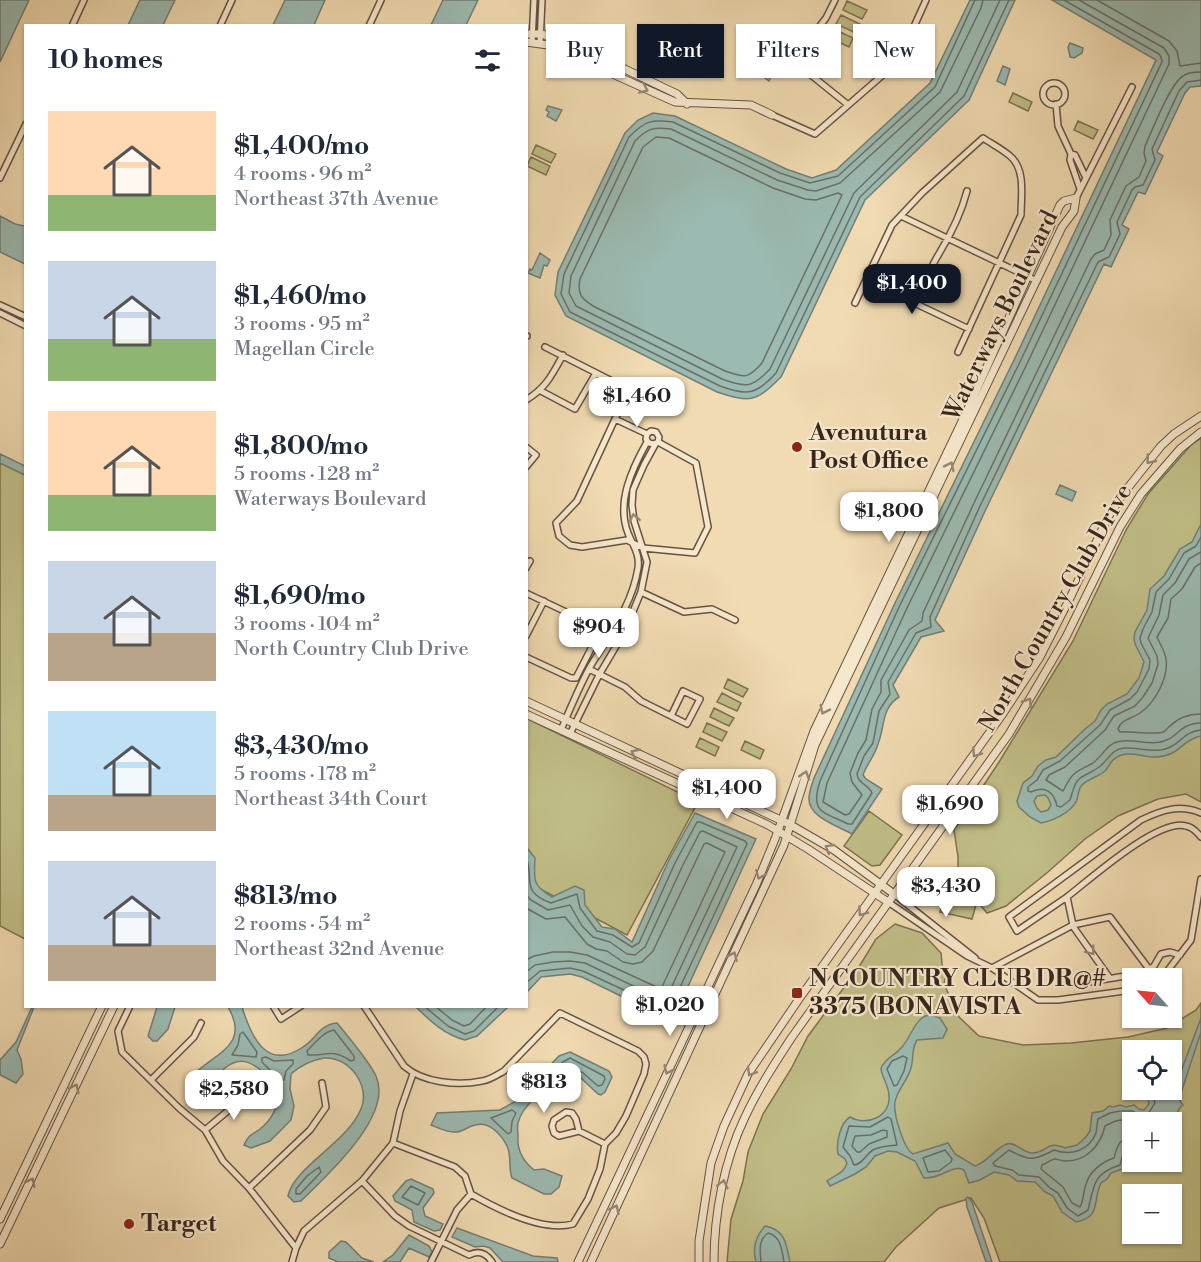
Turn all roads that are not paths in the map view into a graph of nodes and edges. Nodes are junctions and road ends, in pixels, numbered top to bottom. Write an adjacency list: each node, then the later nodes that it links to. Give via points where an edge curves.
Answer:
1 (84, 0): 8 (street)
2 (232, 0): 9 (street)
3 (381, 0): 10 (street)
4 (534, 0): 13 (street)
5 (542, 0): 12 (street)
6 (835, 0): 11 (street)
7 (926, 0): 17 (street, via 907,42 885,73)
8 (73, 24)
9 (221, 24)
10 (370, 24)
11 (821, 24)
12 (541, 34): 13 (street); 16 (street, via 597,55 677,94)
13 (532, 39): 16 (street, one-way to 16)
14 (815, 78): 17 (street)
15 (1132, 87): 23 (street)
16 (687, 104): 19 (street, via 751,105)
17 (847, 104): 19 (street, via 815,134)
18 (1056, 104): 18 (street, via 1064,98 1064,91 1053,83 1044,88 1043,95 1046,101); 21 (street, via 1058,126)
19 (772, 115)
20 (24, 128): 22 (street)
21 (1071, 154): 23 (street); 24 (street)
22 (0, 178)
23 (1086, 178): 24 (street)
24 (1080, 189): 26 (street)
25 (967, 191): 28 (street)
26 (1076, 198): 30 (street, Waterways Boulevard, via 1060,205); 32 (street, Waterways Boulevard, via 1074,211 1062,227)
27 (901, 216): 28 (street); 29 (street, via 983,138 1012,157 1019,171 1021,215); 31 (street, via 892,225)
28 (949, 240): 29 (street); 34 (street)
29 (1000, 263): 30 (street); 39 (street)
30 (1028, 277): 32 (street); 84 (street, Waterways Boulevard, one-way to 84, via 814,731)
31 (866, 280): 33 (street); 34 (street)
32 (1037, 281): 85 (street, Waterways Boulevard, one-way to 32, via 815,745)
33 (855, 303)
34 (915, 303): 39 (street)
35 (0, 305): 37 (street)
36 (0, 313): 38 (street)
37 (24, 316)
38 (24, 325)
39 (969, 329): 41 (street)
40 (545, 347): 42 (street)
41 (958, 352)
42 (563, 355): 43 (street); 45 (street)
43 (596, 373): 44 (street); 45 (street, via 575,409)
44 (612, 381)
45 (541, 391): 46 (street)
46 (528, 399)
47 (622, 404): 49 (street)
48 (1201, 417): 50 (street, North Country Club Drive)
49 (615, 419): 51 (street); 59 (street, via 577,501 556,523 559,536 570,545 582,547 627,540)
50 (1192, 422): 52 (street); 57 (street, North Country Club Drive, one-way to 57, via 1161,446)
51 (647, 434): 53 (street); 54 (street, via 656,432)
52 (1199, 434): 58 (street, North Country Club Drive, via 1180,448 1151,481)
53 (647, 442): 54 (street); 59 (street, via 628,480 624,500)
54 (657, 442): 60 (street, one-way to 54, via 634,521 633,490); 60 (street, via 696,463 708,527 695,553)
55 (528, 449): 56 (street, via 536,455)
56 (528, 465)
57 (1108, 517): 58 (street); 66 (street, North Country Club Drive)
58 (1122, 525): 67 (street, North Country Club Drive)
59 (633, 543): 60 (street); 71 (street, via 638,555 633,590)
60 (643, 548): 63 (street, via 647,562)
61 (530, 561): 62 (street)
62 (528, 564)
63 (641, 592): 68 (street, via 684,612 712,609); 72 (street)
64 (528, 594): 65 (street)
65 (544, 601): 69 (street); 70 (street)
66 (1066, 606): 67 (street); 90 (street, North Country Club Drive, one-way to 90, via 1040,657 1002,716)
67 (1078, 612): 92 (street, North Country Club Drive, one-way to 67, via 1009,734)
68 (735, 620)
69 (600, 629): 71 (street); 73 (street, via 576,678)
70 (528, 632)
71 (611, 634): 72 (street); 74 (street)
72 (621, 638): 75 (street)
73 (528, 658)
74 (589, 669): 75 (street); 79 (street)
75 (598, 675): 78 (street); 80 (street)
76 (528, 702): 79 (street)
77 (528, 715): 81 (street)
78 (671, 716): 78 (street, via 687,724 700,699 683,691)
79 (565, 720): 80 (street); 81 (street)
80 (574, 724): 82 (street); 84 (street, one-way to 80)
81 (561, 730): 82 (street)
82 (570, 734): 86 (street)
83 (1201, 813): 93 (street, via 1176,808 1141,820 1009,917 1017,931)
84 (781, 820): 85 (street); 86 (street, Waterways Boulevard)
85 (789, 824): 87 (street, Waterways Boulevard); 90 (street, one-way to 85)
86 (778, 831): 87 (street); 133 (street, Waterways Boulevard, one-way to 133)
87 (786, 836): 91 (street); 134 (street, Waterways Boulevard, one-way to 87)
88 (1201, 837): 93 (street, via 1185,825 1153,833)
89 (1201, 879): 96 (street, via 1191,940)
90 (882, 885): 91 (street, North Country Club Drive); 92 (street)
91 (875, 894): 94 (street); 135 (street, North Country Club Drive, one-way to 135, via 748,1074 711,1163)
92 (894, 894): 94 (street, North Country Club Drive); 97 (street)
93 (1067, 897): 95 (street)
94 (888, 902): 97 (street); 136 (street, North Country Club Drive, one-way to 94, via 721,1191 744,1119 758,1090)
95 (1073, 925): 98 (street); 99 (street, via 1110,917); 103 (street, one-way to 103)
96 (1180, 955): 100 (street, via 1161,954); 101 (street)
97 (981, 963): 98 (street)
98 (992, 968): 105 (street, via 1038,1000)
99 (1148, 968)
100 (1151, 968)
101 (1170, 968)
102 (1122, 976): 103 (street)
103 (1109, 977): 104 (street)
104 (1076, 984)
105 (1122, 991)
106 (101, 1008): 124 (street)
107 (113, 1008): 126 (street, one-way to 107)
108 (129, 1008): 114 (street, via 118,1031 118,1041 122,1052)
109 (274, 1008): 110 (street, via 281,1019)
110 (298, 1008)
111 (365, 1008): 113 (street)
112 (201, 1023): 114 (street, via 194,1036)
113 (413, 1074): 119 (street); 120 (street, via 450,1083 482,1082 504,1071 560,1013 644,1057 644,1074 626,1116)
114 (152, 1079): 117 (street)
115 (322, 1083): 122 (street, via 326,1107 310,1130)
116 (248, 1094): 117 (street)
117 (205, 1130): 122 (street, via 222,1161)
118 (579, 1131): 118 (street, via 572,1113 566,1112 552,1125 559,1136); 120 (street)
119 (393, 1143): 121 (street); 123 (street, via 455,1167 465,1176)
120 (605, 1144): 123 (street, via 600,1169 573,1224 556,1227 535,1222)
121 (362, 1182): 125 (street, via 395,1216); 127 (street, via 304,1231)
122 (249, 1188): 127 (street)
123 (471, 1194): 125 (street)
124 (0, 1219)
125 (440, 1241): 128 (street); 130 (street)
126 (0, 1244)
127 (296, 1248): 129 (street)
128 (469, 1255): 131 (street); 132 (street, via 480,1252)
129 (292, 1262)
130 (431, 1262)
131 (471, 1262)
132 (492, 1262)
133 (578, 1262)
134 (591, 1262)
135 (699, 1262)
136 (714, 1262)

